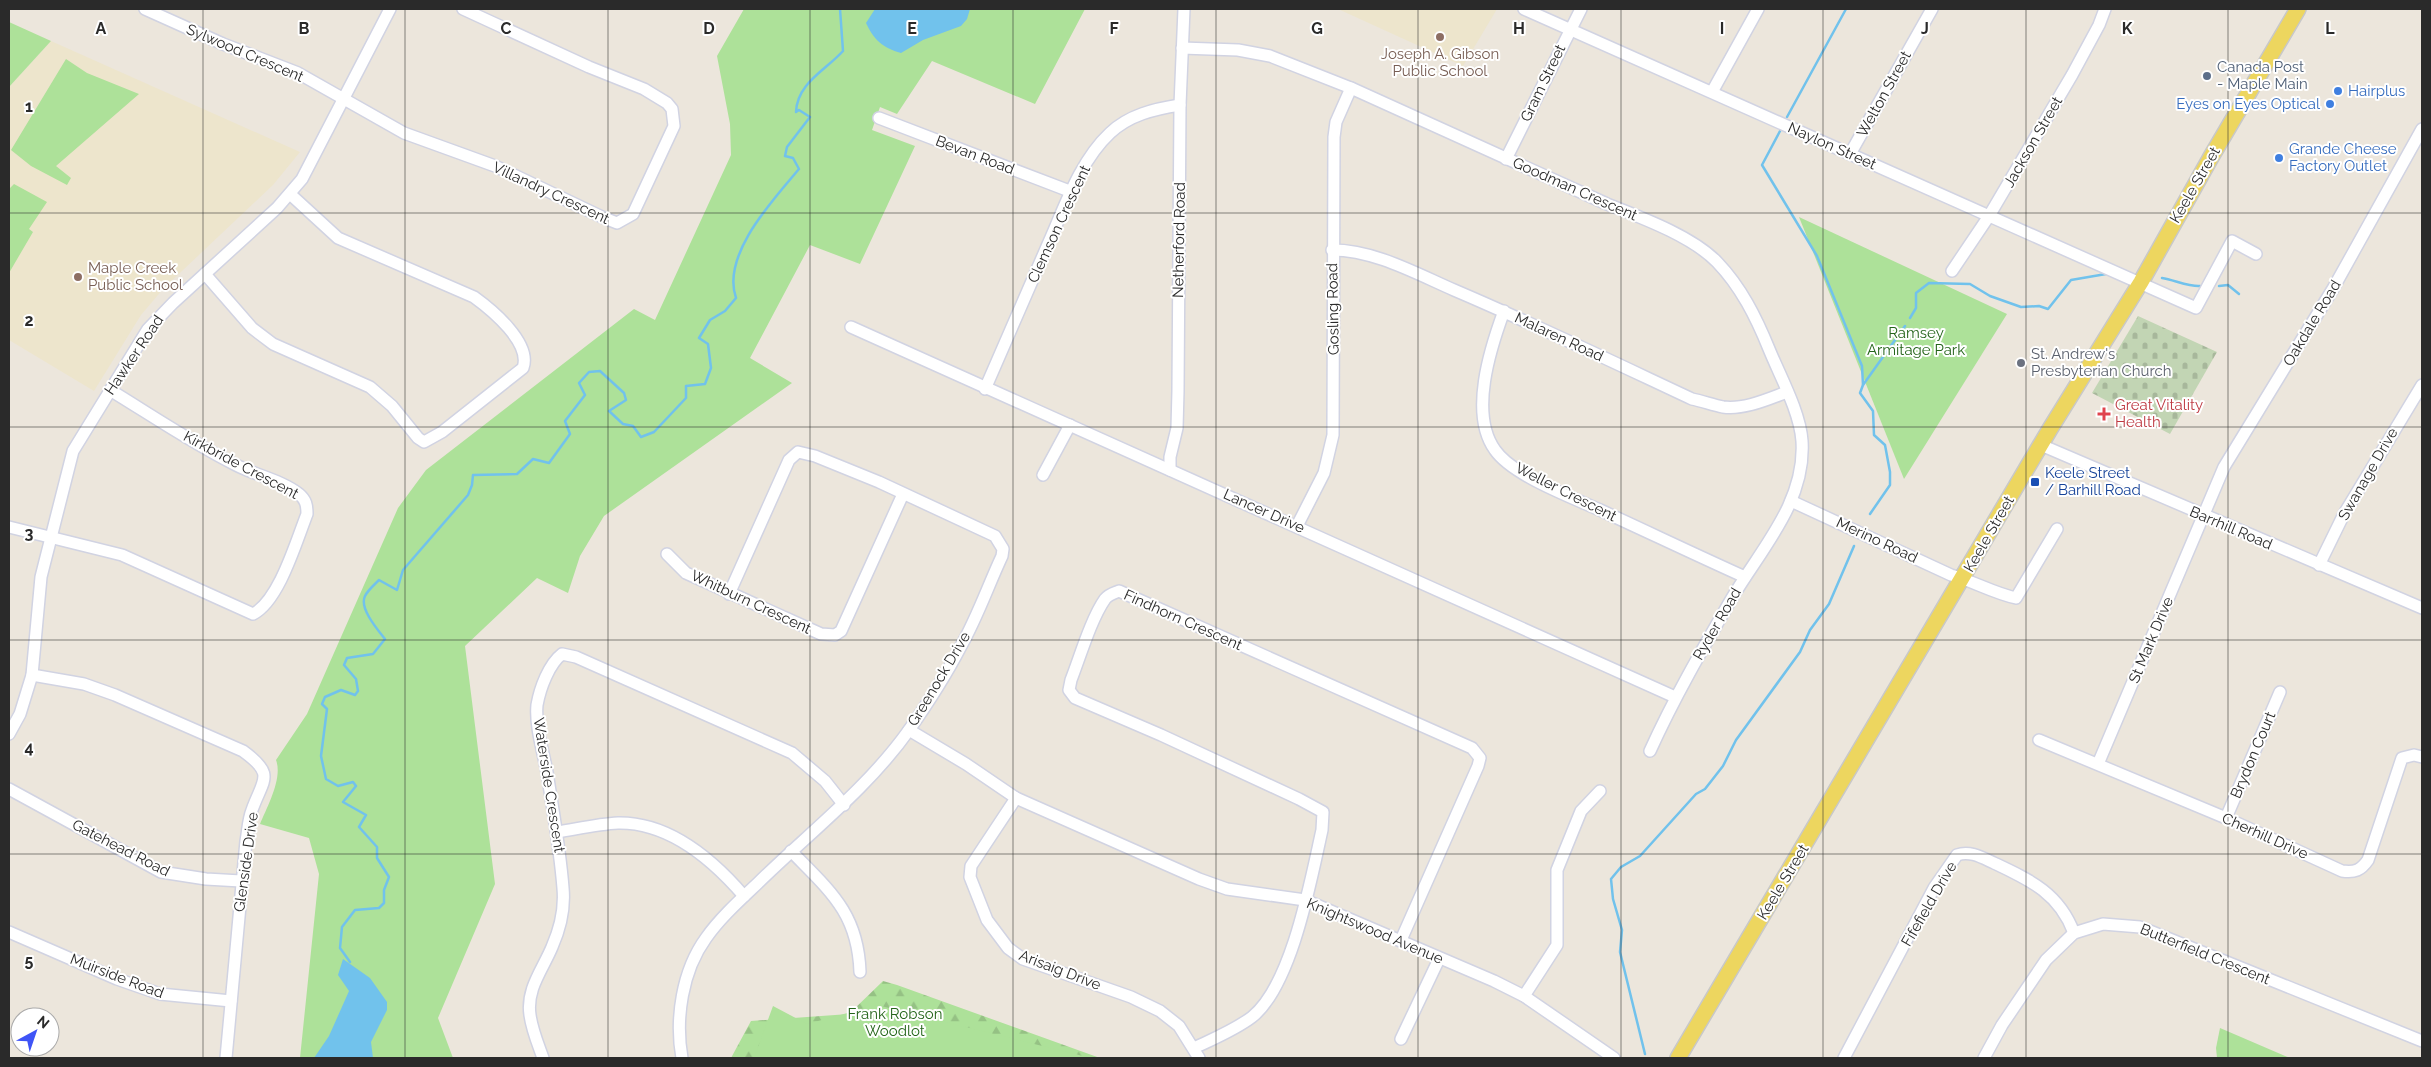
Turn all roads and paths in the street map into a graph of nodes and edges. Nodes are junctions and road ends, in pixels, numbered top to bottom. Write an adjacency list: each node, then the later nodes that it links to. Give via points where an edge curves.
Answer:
1 (145, 9): 15 (street, Sylwood Crescent, via 298,73)
2 (390, 9): 15 (street, Hawker Road)
3 (463, 9): 15 (street, Villandry Crescent, via 644,89 667,103 674,115 674,126 633,214 617,223 610,221 495,166 404,133)
4 (1184, 9): 12 (street, Netherford Road)
5 (1524, 9): 11 (street, Naylon Street)
6 (1581, 9): 11 (street, Gram Street)
7 (1758, 9): 14 (street)
8 (1932, 9): 19 (street, Welton Street)
9 (2105, 9): 23 (street, Jackson Street, via 2072,75)
10 (2298, 9): 28 (main road, Keele Street, via 2210,157)
11 (1569, 30): 14 (street, Naylon Street); 20 (street, Gram Street)
12 (1182, 48): 13 (street, Goodman Crescent, via 1262,54); 16 (street, Netherford Road)
13 (1351, 88): 20 (street, Goodman Crescent); 24 (street, Gosling Road, via 1336,122 1334,137)
14 (1712, 92): 19 (street, Naylon Street)
15 (344, 99): 22 (street, Hawker Road, via 313,160)
16 (1180, 105): 21 (street, Clemson Crescent, via 1152,110 1129,119 1110,134 1080,173); 37 (street, Netherford Road, via 1178,392 1177,428)
17 (879, 118): 21 (street, Bevan Road)
18 (2421, 136): 41 (street, Oakdale Road, via 2224,467)
19 (1850, 154): 23 (street, Naylon Street)
20 (1506, 158): 34 (street, Goodman Crescent, via 1649,220 1716,261 1746,300)
21 (1072, 192): 32 (street, Clemson Crescent)
22 (290, 194): 27 (street, Hawker Road); 27 (street, via 338,238 474,297 498,316 522,346 526,361 524,368 442,432 424,442 370,387 283,349 262,336)
23 (1989, 216): 26 (street, Jackson Street); 28 (street, Naylon Street)
24 (1332, 250): 29 (street, Malaren Road, via 1381,259); 42 (street, Gosling Road, via 1333,435 1324,473)
25 (2256, 254): 28 (street, Naylon Street, via 2232,241 2196,308)
26 (1952, 271)
27 (205, 274): 33 (street, Hawker Road, via 148,329)
28 (2141, 282): 36 (main road, Keele Street)
29 (1504, 311): 34 (street, Malaren Road, via 1692,399 1723,407 1755,403); 48 (street, Weller Crescent, via 1487,360 1484,396 1485,426 1494,450 1505,461 1548,486)
30 (852, 328): 32 (street, Lancer Drive)
31 (2422, 384): 47 (street, Swanage Drive, via 2344,514)
32 (985, 389): 35 (street, Lancer Drive)
33 (110, 390): 45 (street, Hawker Road, via 73,451); 45 (street, Kirkbride Crescent, via 236,466 298,494 307,506 303,525 271,598 265,607 253,614 122,555)
34 (1787, 392): 40 (street, Goodman Crescent, via 1802,440 1801,466)
35 (1070, 425): 37 (street, Lancer Drive); 38 (street)
36 (2041, 445): 41 (street, Barrhill Road); 49 (main road, Keele Street)
37 (1170, 470): 42 (street, Lancer Drive)
38 (1043, 475)
39 (903, 494): 50 (street, Whitburn Crescent, via 840,631 835,635 821,634); 50 (street, Greenock Drive, via 815,456 798,452 789,460); 55 (street, Greenock Drive, via 995,536 1003,548 961,647)
40 (1791, 501): 48 (street, Ryder Road); 49 (street, Merino Road)
41 (2204, 517): 47 (street, Barrhill Road); 60 (street, St Mark Drive)
42 (1297, 526): 54 (street, Lancer Drive)
43 (9, 527): 45 (street)
44 (2057, 530): 49 (street, Merino Road, via 2016,598 1995,594)
45 (51, 537): 52 (street, Hawker Road, via 41,578)
46 (667, 554): 50 (street, Whitburn Crescent, via 686,572)
47 (2319, 565): 51 (street, Barrhill Road)
48 (1744, 577): 54 (street, Ryder Road)
49 (1964, 579): 85 (main road, Keele Street)
50 (729, 594)
51 (2422, 608)
52 (32, 676): 56 (street, Hawker Road, via 20,714); 68 (street, Glenside Drive, via 84,684 115,695 243,751 257,762 265,778 251,813)
53 (2280, 692): 65 (street, Brydon Court)
54 (1675, 696): 58 (street, Ryder Road)
55 (909, 730): 63 (street, Knightswood Avenue); 64 (street, Greenock Drive)
56 (9, 734)
57 (2039, 740): 60 (street, Cherhill Drive)
58 (1650, 751)
59 (2422, 757): 65 (street, Cherhill Drive, via 2402,758 2368,860 2362,869 2342,871)
60 (2098, 764): 65 (street, Cherhill Drive)
61 (9, 789): 68 (street, Gatehead Road, via 162,872)
62 (1600, 791): 76 (street, via 1581,811 1562,853 1557,870 1557,945)
63 (1016, 798): 70 (street, Knightswood Avenue, via 1208,883 1227,889); 80 (street, Arisaig Drive, via 971,866 970,877 976,895 998,937 1023,959 1160,1010 1179,1026)
64 (844, 805): 66 (street, Waterside Crescent, via 824,781 792,753 576,657 562,654 550,670 537,705 551,809); 67 (street, Greenock Drive)
65 (2226, 818)
66 (558, 832): 69 (street, via 620,823 639,825 694,849 725,874); 82 (street, Waterside Crescent, via 564,907 552,948 535,980 530,998 529,1014)
67 (790, 851): 69 (street, Greenock Drive); 75 (street, via 835,897 846,915 860,948)
68 (241, 881): 77 (street, Glenside Drive)
69 (744, 896): 83 (street, Greenock Drive, via 705,939 686,979 681,1002)
70 (1305, 900): 73 (street, Knightswood Avenue); 73 (street, Findhorn Crescent, via 1322,830 1323,812 1299,798 1075,698 1069,690 1096,617 1111,594 1119,591 1472,748 1480,758 1478,766); 80 (street, via 1294,944 1266,999 1252,1017)
71 (9, 932): 77 (street, Muirside Road, via 160,994)
72 (2074, 932): 79 (street, Butterfield Crescent, via 2103,924 2140,927); 86 (street, Fifefield Drive, via 2068,916 2034,882 1976,855 1957,855 1934,888); 87 (street, via 2042,966)
73 (1401, 940): 74 (street, Knightswood Avenue)
74 (1439, 959): 76 (street, Knightswood Avenue); 78 (street)
75 (860, 972)
76 (1524, 996): 84 (street, Knightswood Avenue)
77 (231, 1001): 81 (street, Glenside Drive)
78 (1401, 1039)
79 (2422, 1041)
80 (1197, 1053)
81 (226, 1058)
82 (543, 1058)
83 (682, 1058)
84 (1614, 1058)
85 (1678, 1058)
86 (1844, 1058)
87 (1984, 1058)

